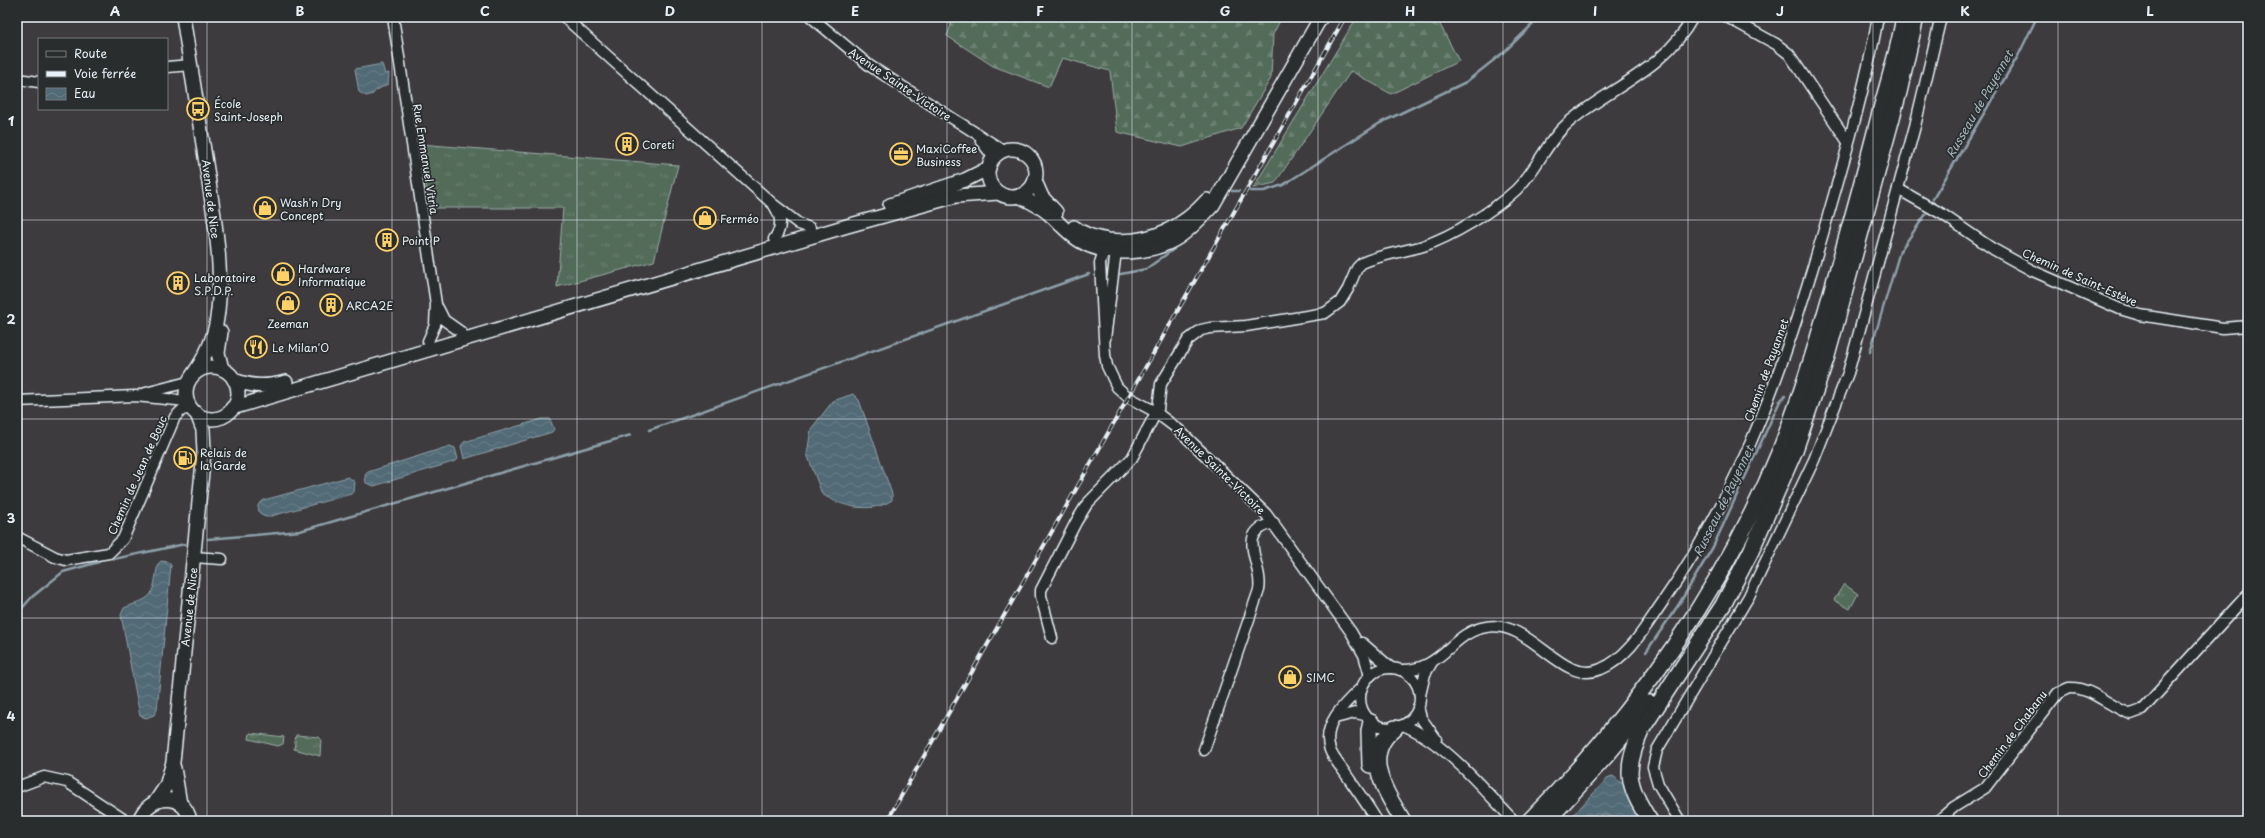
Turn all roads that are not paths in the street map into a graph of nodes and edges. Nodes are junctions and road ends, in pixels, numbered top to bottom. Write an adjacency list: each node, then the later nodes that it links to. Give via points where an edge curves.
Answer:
1 (183, 17): 14 (main road, Avenue de Nice)
2 (189, 17): 34 (main road, Avenue de Nice, via 220,217 224,293 218,353)
3 (393, 17): 29 (street, Rue Emmanuel Vitria)
4 (564, 17): 25 (street)
5 (810, 17): 20 (street, Avenue Sainte-Victoire, via 870,66 973,132)
6 (1312, 17): 18 (main road)
7 (1321, 17): 18 (main road)
8 (1693, 17): 41 (street, via 1682,37 1616,90 1568,123 1517,189 1472,221 1434,242 1362,263 1340,302 1325,313 1246,326 1210,328 1196,333 1188,340 1161,384)
9 (1727, 17): 19 (street, via 1787,52)
10 (1878, 17): 19 (street, Chemin de Payannet)
11 (1904, 17): 52 (highway, via 1856,208 1807,376 1780,449 1750,515 1710,588)
12 (1916, 17): 44 (highway, via 1899,92 1827,356)
13 (1941, 17): 22 (street, via 1916,126)
14 (191, 65): 15 (street); 35 (main road, Avenue de Nice, via 215,220 219,283 213,336 202,362)
15 (168, 67)
16 (17, 79): 17 (street)
17 (38, 82)
18 (1257, 128): 28 (main road, via 1236,164 1201,206 1184,221 1156,236 1126,241)
19 (1848, 142): 53 (street, Chemin de Payannet, via 1791,342 1757,430 1710,528 1689,565 1634,642 1619,658 1601,670 1583,672 1566,666 1514,630 1497,626 1486,627 1467,635)
20 (996, 159): 21 (main road, via 1017,150 1028,155 1035,166); 23 (main road, via 990,182); 26 (main road, via 965,180)
21 (1035, 181): 24 (main road, via 1026,193); 28 (main road, via 1042,196 1054,210 1079,231)
22 (1898, 189): 30 (street, Chemin de Saint-Estève, via 2033,271 2120,309 2140,315 2223,328); 78 (street, via 1848,373 1814,460 1749,596 1657,750 1654,767 1658,784)
23 (998, 193): 24 (main road); 40 (main road, via 956,196 847,226)
24 (1019, 196): 28 (main road, via 1046,212 1079,240)
25 (774, 205): 26 (street, via 799,224); 27 (street, via 781,222 780,231)
26 (810, 228): 27 (main road)
27 (774, 239): 31 (main road)
28 (1111, 247): 32 (street, Avenue Sainte-Victoire); 32 (street, Avenue Sainte-Victoire, via 1100,263)
29 (436, 304): 31 (street, via 444,320); 33 (street, via 435,326)
30 (2248, 326)
31 (461, 332): 33 (main road)
32 (1105, 339): 41 (street, Avenue Sainte-Victoire, via 1107,366 1117,387 1128,397)
33 (428, 341): 36 (main road, via 265,387 251,386)
34 (222, 369): 35 (main road, via 211,367 201,370); 36 (main road)
35 (190, 379): 37 (street); 39 (main road, via 186,392)
36 (234, 380): 40 (main road, via 237,395)
37 (135, 396): 38 (street); 39 (street)
38 (17, 401)
39 (192, 408): 42 (main road, via 212,419); 43 (main road, Avenue de Nice, via 203,430); 46 (street, Chemin de Jean de Bouc, via 182,410 175,418 123,539 109,553 66,560)
40 (232, 408): 42 (main road)
41 (1156, 413): 45 (street, Avenue Sainte-Victoire, via 1200,448); 51 (street, via 1130,461 1096,494 1080,516 1041,590)
42 (220, 417): 43 (main road, Avenue de Nice)
43 (204, 452): 47 (main road, Avenue de Nice)
44 (1784, 476): 76 (highway, via 1716,602 1654,698); 77 (highway, via 1751,552 1723,605 1642,729 1632,752 1629,768 1631,782 1639,804)
45 (1274, 523): 50 (street, Avenue Sainte-Victoire); 61 (street, via 1261,527 1253,536 1252,546 1260,576 1259,590)
46 (17, 537)
47 (194, 557): 48 (street); 63 (main road, Avenue de Nice)
48 (222, 559)
49 (2248, 594): 79 (street, Chemin de Chabanu, via 2142,710 2131,714 2121,711 2084,690 2069,688 2058,693 1985,788 1954,807)
50 (1351, 632): 54 (street, Avenue Sainte-Victoire, via 1370,651); 55 (street, Avenue Sainte-Victoire, via 1364,654)
51 (1052, 638)
52 (1675, 644): 69 (highway, via 1600,734); 75 (highway, via 1633,703)
53 (1434, 661): 54 (street, Chemin de Payannet, via 1418,670); 57 (street, Chemin de Payannet, via 1425,674)
54 (1395, 669): 55 (street, via 1380,671); 57 (street, via 1409,675 1416,683)
55 (1370, 676): 56 (street)
56 (1361, 688): 58 (street, via 1344,704); 59 (street, via 1360,703)
57 (1419, 702): 60 (street, via 1409,721); 62 (street, via 1421,718)
58 (1335, 718): 59 (street, via 1355,713); 72 (street, via 1328,733 1329,749)
59 (1368, 718): 60 (street, via 1378,726); 73 (highway, via 1373,780 1378,795)
60 (1399, 726): 62 (street, via 1424,736); 74 (highway, via 1386,735 1381,743 1378,767 1383,786)
61 (1204, 750)
62 (1451, 758): 69 (street)
63 (173, 762): 65 (main road, Avenue de Nice, via 166,786); 66 (main road, Avenue de Nice)
64 (17, 787): 67 (street, via 44,777 67,782)
65 (156, 801): 66 (main road, via 168,799); 68 (main road, Avenue de Nice, via 148,805)
66 (180, 804): 71 (main road, Avenue de Nice)
67 (115, 813): 68 (street); 70 (street)
68 (140, 818)
69 (1512, 818)
70 (126, 821)
71 (190, 821)
72 (1377, 821)
73 (1393, 821)
74 (1403, 821)
75 (1529, 821)
76 (1547, 821)
77 (1650, 821)
78 (1680, 821)
79 (1938, 821)

